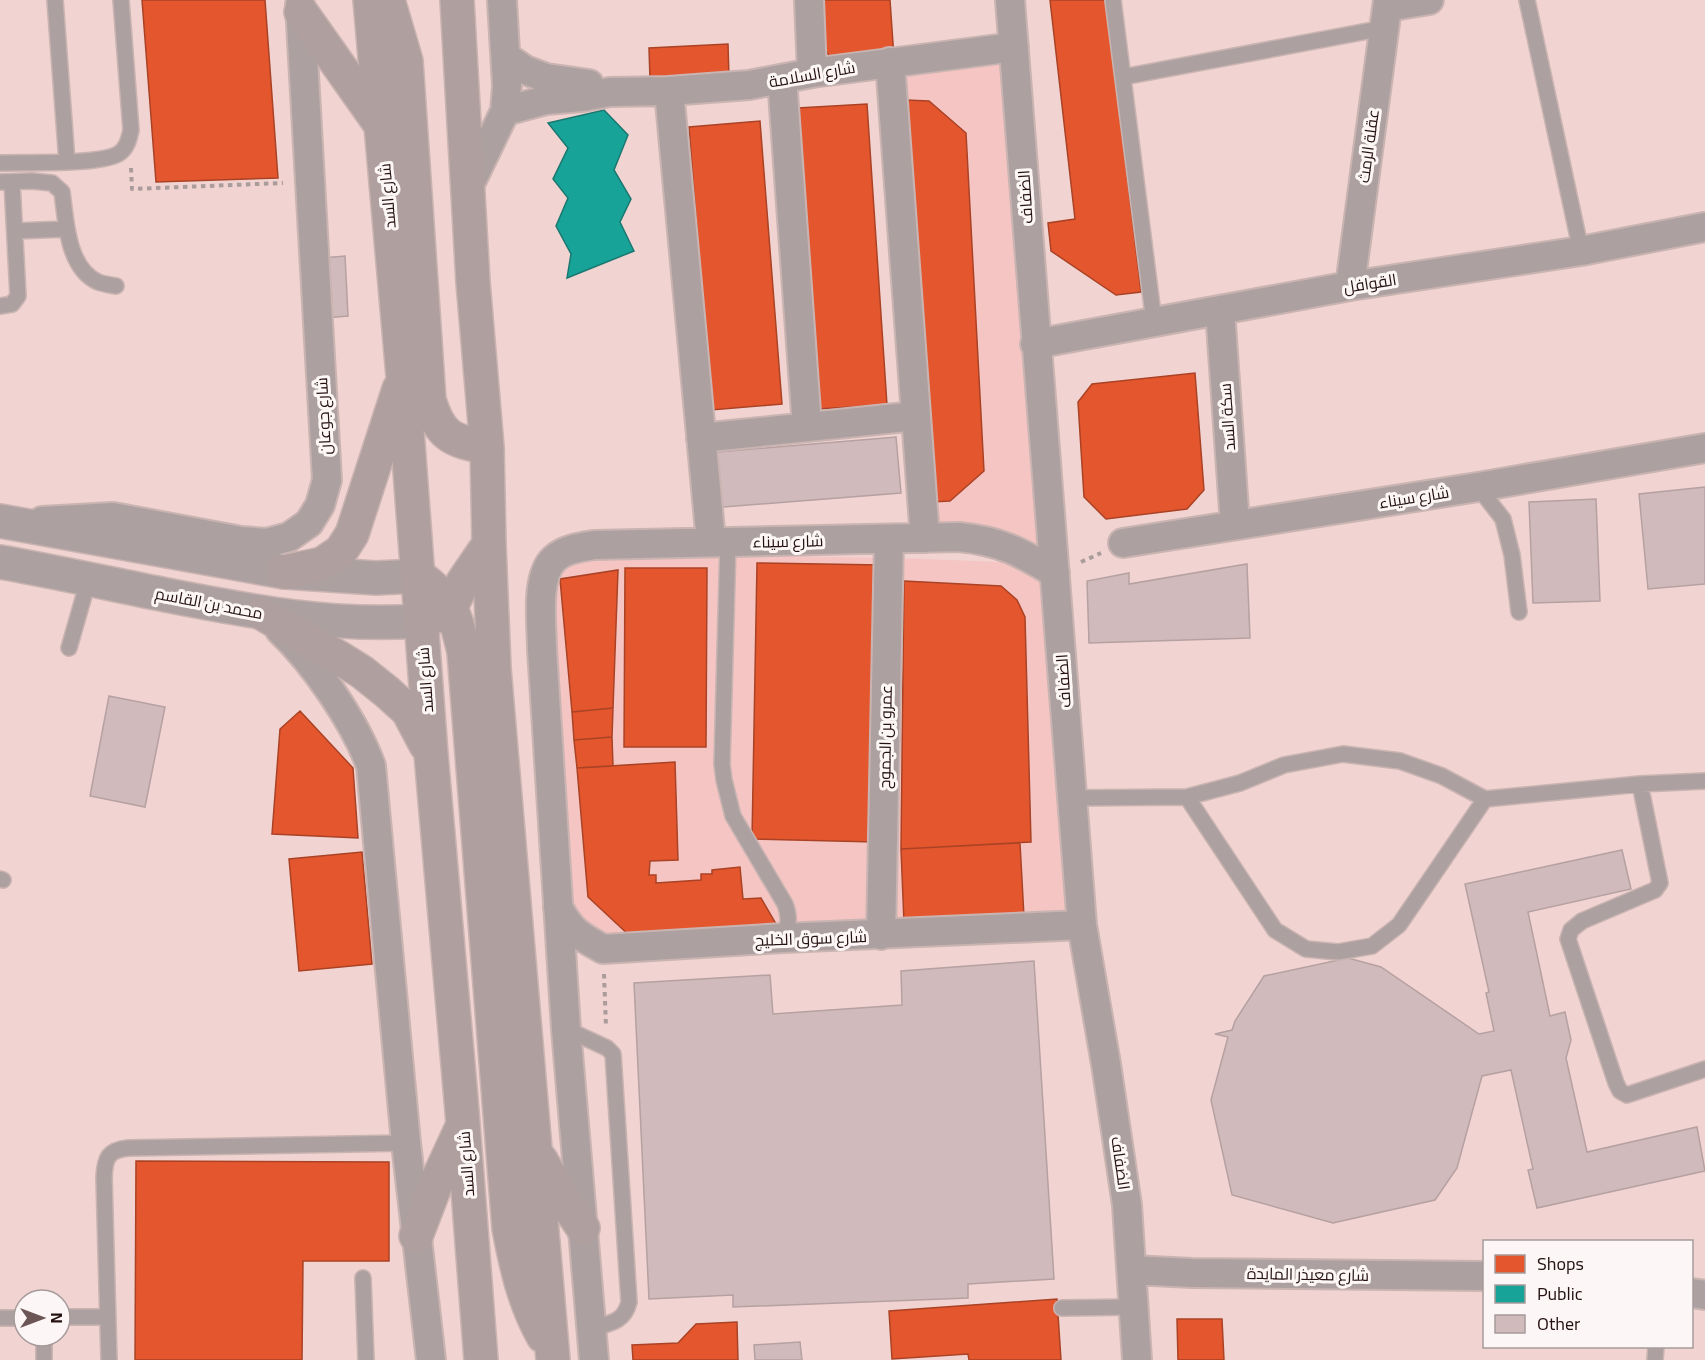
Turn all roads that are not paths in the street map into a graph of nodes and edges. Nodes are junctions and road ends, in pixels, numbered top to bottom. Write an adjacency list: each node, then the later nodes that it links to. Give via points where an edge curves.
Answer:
1 (55, 0): 24 (lane)
2 (121, 0): 24 (lane, via 129,143 108,158)
3 (370, 0): 23 (main road, شارع السد)
4 (388, 0): 42 (main road, via 406,61 429,400 435,420 447,435)
5 (457, 0): 27 (main road)
6 (502, 0): 15 (street)
7 (808, 0): 17 (street)
8 (1010, 0): 14 (street, الضفاف)
9 (1113, 0): 18 (lane)
10 (1429, 0): 13 (street)
11 (1527, 0): 31 (lane)
12 (300, 6): 23 (main road); 45 (street, شارع جوعان, via 327,480 320,504 309,523 289,537 267,543 113,517)
13 (1386, 12): 18 (lane); 33 (street, عقلة الرمث)
14 (1014, 47): 16 (street, شارع السلامة); 37 (street, الضفاف)
15 (506, 57): 21 (street, شارع السلامة, via 546,78 582,82); 22 (street)
16 (890, 62): 17 (street, شارع السلامة); 39 (street)
17 (812, 73): 19 (street, شارع السلامة)
18 (1123, 77): 36 (lane)
19 (782, 79): 20 (street, شارع السلامة); 40 (street)
20 (669, 91): 21 (street, شارع السلامة); 41 (street)
21 (610, 92): 22 (street, شارع السلامة, via 546,100)
22 (505, 111): 27 (street)
23 (381, 126): 38 (main road, شارع السد)
24 (67, 162): 25 (lane)
25 (0, 163)
26 (6, 182): 29 (lane, via 52,183 62,192); 30 (lane)
27 (468, 188): 42 (main road)
28 (1705, 227): 31 (street, القوافل)
29 (67, 229): 30 (lane); 32 (lane, via 76,260 86,273 97,282)
30 (15, 231): 34 (lane, via 18,296 12,304)
31 (1581, 251): 33 (street, القوافل)
32 (116, 286)
33 (1350, 286): 35 (street, القوافل)
34 (0, 306)
35 (1220, 309): 36 (street, القوافل); 46 (street, سكة السد)
36 (1154, 322): 37 (street, القوافل)
37 (1035, 344): 54 (street, الضفاف)
38 (403, 376): 53 (main road, via 354,526 341,551 322,564); 55 (main road, شارع السد)
39 (916, 416): 40 (street); 47 (street)
40 (807, 427): 41 (street)
41 (701, 438): 49 (street)
42 (487, 447): 51 (main road)
43 (1705, 448): 44 (street, شارع سيناء)
44 (1478, 487): 46 (street, شارع سيناء); 58 (lane, via 1503,519)
45 (5, 522): 53 (street)
46 (1235, 525): 50 (street, شارع سيناء)
47 (925, 538): 48 (street, شارع سيناء); 54 (street, شارع سيناء, via 979,539 1005,545)
48 (889, 539): 49 (street, شارع سيناء); 70 (street, عمرو بن الجموح)
49 (719, 542): 68 (street, شارع سيناء, via 572,549 554,559 544,578 542,650); 71 (lane, via 724,780 733,816 785,904 789,915)
50 (1123, 543)
51 (489, 544): 57 (main road); 76 (main road, via 494,668)
52 (0, 562): 56 (street, محمد بن القاسم)
53 (284, 572): 55 (street, via 376,578)
54 (1055, 573): 66 (street, الضفاف)
55 (419, 576): 57 (main road); 60 (main road, شارع السد)
56 (89, 579): 59 (street, محمد بن القاسم); 61 (lane)
57 (451, 606): 60 (main road, via 439,616); 87 (main road, via 464,652 509,1228 516,1271 532,1317)
58 (1519, 612)
59 (262, 614): 60 (street, محمد بن القاسم, via 376,624); 62 (main road, via 338,657 387,692 408,711); 75 (street, via 315,670 363,745 371,766)
60 (420, 621): 62 (main road, شارع السد)
61 (69, 648)
62 (431, 754): 74 (main road, شارع السد)
63 (1705, 781): 64 (lane)
64 (1640, 784): 67 (lane); 73 (lane, via 1660,883 1655,890 1582,921 1571,930 1568,939 1620,1091 1627,1095)
65 (1187, 797): 66 (lane); 67 (lane, via 1240,783 1284,765 1343,754 1400,761 1442,776); 67 (lane, via 1275,930 1306,949 1338,952 1372,946 1399,925)
66 (1071, 798): 69 (street, الضفاف)
67 (1485, 798)
68 (558, 907): 71 (street, شارع سوق الخليج, via 568,926 603,950); 72 (street)
69 (1082, 925): 70 (street, شارع سوق الخليج); 79 (street, الضفاف, via 1127,1205)
70 (880, 935): 71 (street, شارع سوق الخليج)
71 (783, 938)
72 (566, 1029): 77 (street); 86 (lane, via 613,1054 629,1302 621,1318)
73 (1705, 1069)
74 (463, 1125): 78 (main road); 91 (main road, شارع السد)
75 (406, 1143): 78 (street); 85 (lane, via 118,1149 104,1165)
76 (536, 1150): 77 (main road); 87 (main road)
77 (583, 1228): 86 (street)
78 (416, 1236): 90 (street)
79 (1132, 1270): 80 (street, شارع معيذر المايدة); 82 (street, الضفاف)
80 (1483, 1276)
81 (363, 1278): 89 (lane)
82 (1134, 1307): 83 (lane); 93 (street, الضفاف)
83 (1062, 1308)
84 (72, 1317): 85 (lane)
85 (107, 1317): 88 (lane)
86 (591, 1329): 92 (street)
87 (553, 1356)
88 (108, 1360)
89 (366, 1360)
90 (431, 1360)
91 (481, 1360)
92 (594, 1360)
93 (1137, 1360)

